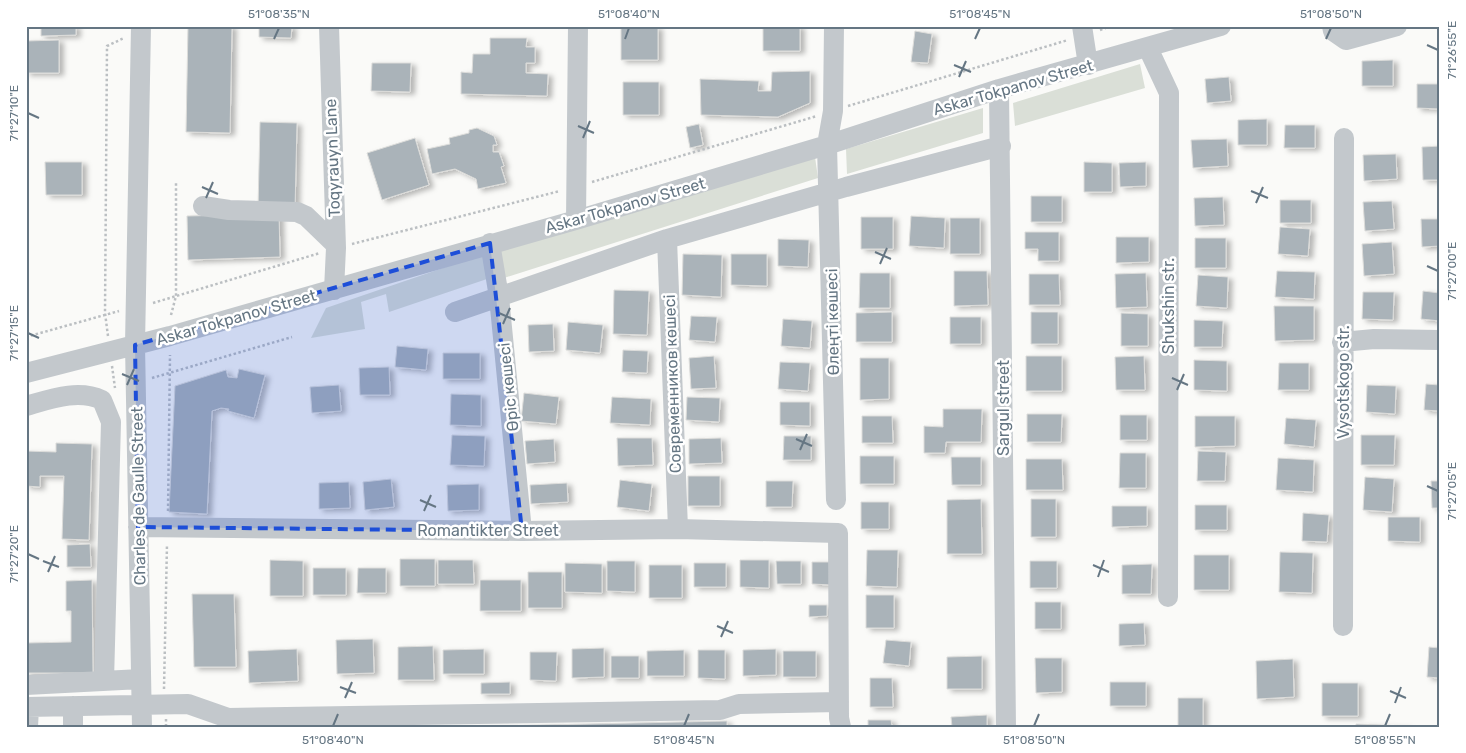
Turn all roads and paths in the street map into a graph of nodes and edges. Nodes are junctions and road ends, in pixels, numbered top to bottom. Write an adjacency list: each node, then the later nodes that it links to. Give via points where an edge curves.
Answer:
1 (329, 26): 23 (street, Toqyrauyn Lane)
2 (578, 26): 17 (street)
3 (834, 26): 12 (street, Өлеңті көшесі)
4 (1221, 26): 9 (street, Askar Tokpanov Street)
5 (1332, 26): 6 (street, via 1333,31 1346,40)
6 (1397, 26)
7 (133, 29): 27 (street, Charles de Gaulle Street); 29 (path, via 124,38 107,46)
8 (1082, 31): 10 (street); 12 (path)
9 (1154, 40): 10 (street, Askar Tokpanov Street); 43 (street, Shukshin str., via 1169,93)
10 (1088, 65): 11 (street, Askar Tokpanov Street)
11 (1000, 89): 14 (street, Askar Tokpanov Street); 15 (street, Sargul street)
12 (833, 111): 14 (street, Өлеңті көшесі); 17 (path)
13 (1344, 138): 34 (street, Vysotskogo str.)
14 (827, 145): 18 (street, Өлеңті көшесі); 20 (street, Askar Tokpanov Street)
15 (1001, 146): 18 (street); 55 (street, Sargul street)
16 (176, 181): 25 (path)
17 (578, 186): 20 (street); 23 (path)
18 (828, 192): 21 (street); 39 (street, Өлеңті көшесі)
19 (203, 206): 23 (street, via 297,212 306,216)
20 (576, 220): 22 (street, Askar Tokpanov Street)
21 (667, 239): 26 (street); 41 (street, Современников көшесі)
22 (490, 243): 24 (street, Askar Tokpanov Street); 26 (street, Өріс көшесі)
23 (336, 246): 24 (street, Toqyrauyn Lane); 25 (path)
24 (334, 290): 35 (street, Askar Tokpanov Street)
25 (176, 296): 27 (path); 30 (path)
26 (499, 297): 28 (street); 42 (street, Өріс көшесі)
27 (136, 308): 29 (path); 35 (street, Charles de Gaulle Street)
28 (455, 312)
29 (105, 313): 31 (path)
30 (172, 315)
31 (26, 337)
32 (292, 337): 37 (path)
33 (1440, 340): 34 (street)
34 (1342, 342): 44 (street, Vysotskogo str.)
35 (135, 345): 36 (street, Askar Tokpanov Street); 40 (street, Charles de Gaulle Street)
36 (27, 373): 38 (street)
37 (170, 374)
38 (31, 405): 46 (street, via 58,397 89,394 102,400 111,422)
39 (836, 500)
40 (138, 527): 42 (street, Romantikter Street); 45 (street, Charles de Gaulle Street)
41 (678, 529): 42 (street, Romantikter Street); 51 (street, Romantikter Street, via 838,533)
42 (522, 531)
43 (1168, 598)
44 (1343, 626)
45 (141, 679): 46 (street); 48 (street, Charles de Gaulle Street)
46 (104, 681): 47 (street)
47 (26, 685)
48 (141, 705): 49 (street); 51 (street, via 188,704 228,718 720,710 739,704 802,702); 54 (street, Charles de Gaulle Street)
49 (73, 706): 50 (street); 53 (street)
50 (27, 707): 52 (street)
51 (836, 718)
52 (28, 727)
53 (73, 727)
54 (142, 727)
55 (1006, 727)

